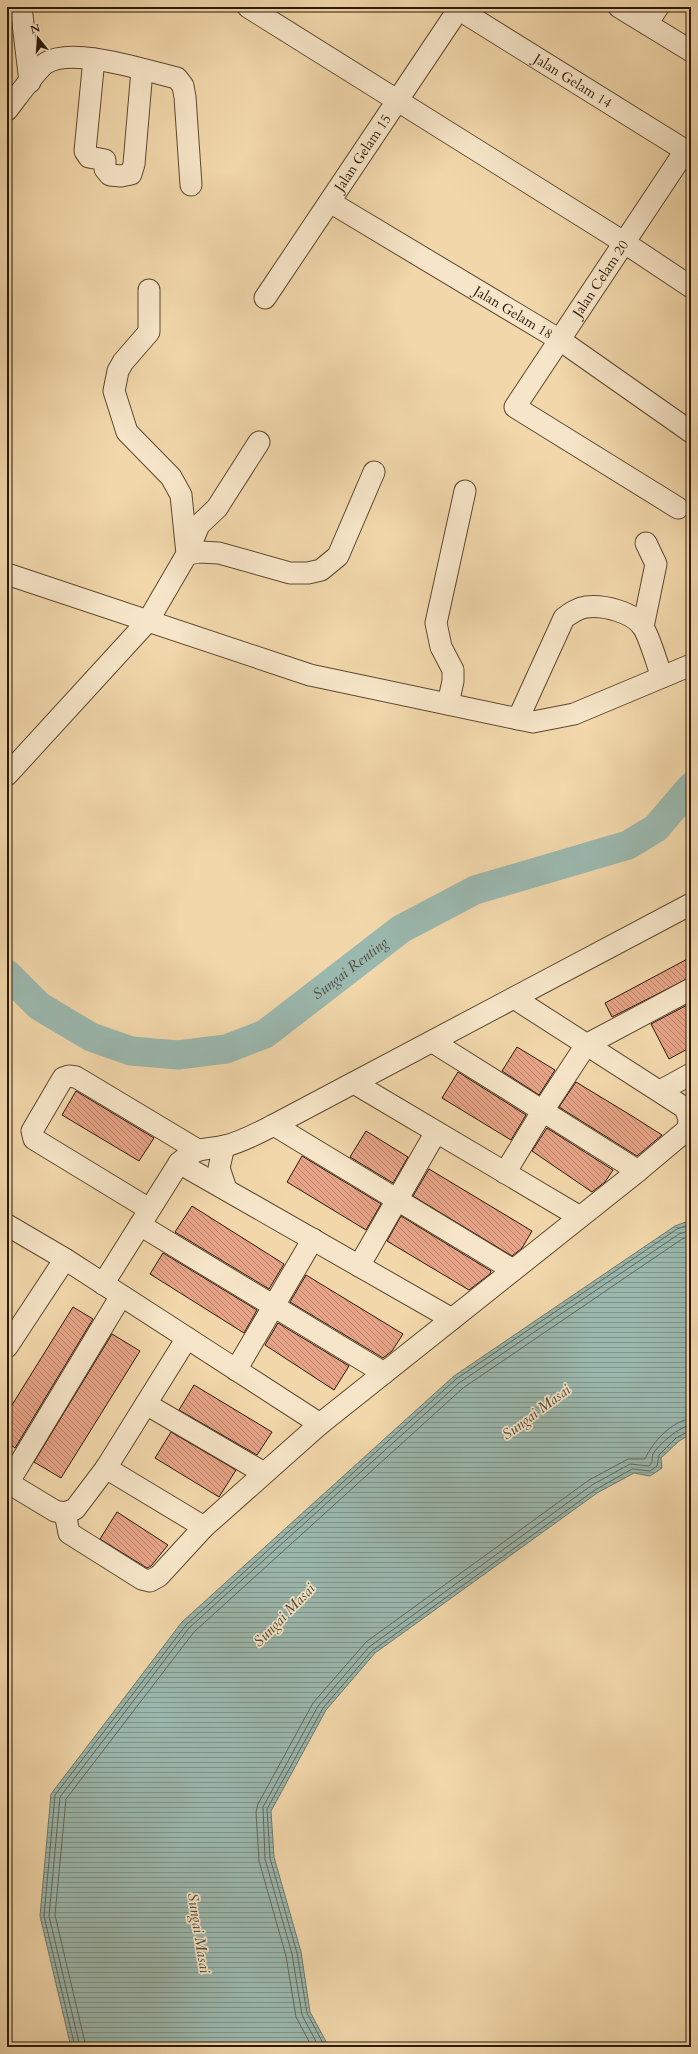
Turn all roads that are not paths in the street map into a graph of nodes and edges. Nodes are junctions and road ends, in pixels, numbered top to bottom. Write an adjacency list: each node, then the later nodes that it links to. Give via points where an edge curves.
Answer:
1 (21, 7): 10 (street)
2 (248, 7): 11 (street)
3 (619, 7): 6 (street)
4 (658, 7): 6 (street)
5 (458, 8): 11 (street, Jalan Gelam 15); 13 (street, Jalan Gelam 14)
6 (647, 24): 7 (street)
7 (691, 51)
8 (94, 59): 9 (street); 9 (street, via 85,151 89,157 105,160 105,169 110,175 130,174 134,164); 10 (street, via 83,56 58,57 45,64)
9 (142, 70): 14 (street, via 177,78 183,86)
10 (30, 82): 12 (street)
11 (397, 102): 15 (street, Jalan Gelam 15); 16 (street)
12 (7, 110)
13 (688, 152): 16 (street, Jalan Celam 20)
14 (191, 185)
15 (330, 202): 19 (street, Jalan Gelam 15); 20 (street, Jalan Gelam 18)
16 (625, 243): 17 (street); 20 (street, Jalan Celam 20)
17 (691, 287)
18 (149, 290): 27 (street, via 149,332 123,362 114,391 127,432 171,477 181,495)
19 (264, 298)
20 (560, 340): 21 (street, Jalan Gelam 18); 25 (street, Jalan Celam 20, via 515,407)
21 (691, 432)
22 (259, 442): 27 (street, via 217,508 199,525)
23 (374, 472): 27 (street, via 338,556 321,570 290,573 219,553)
24 (465, 491): 33 (street, via 436,623 441,647 453,670)
25 (678, 508)
26 (646, 543): 30 (street, via 656,564)
27 (187, 554): 29 (street)
28 (7, 574): 29 (street)
29 (148, 622): 33 (street, via 310,675); 35 (street)
30 (643, 627): 32 (street); 34 (street, via 631,616 618,611 585,607 573,611 564,618)
31 (691, 665): 32 (street)
32 (662, 677): 34 (street, via 574,714 533,722)
33 (448, 704): 34 (street)
34 (518, 719)
35 (7, 775)
36 (688, 905): 38 (street)
37 (691, 989): 40 (street)
38 (514, 998): 39 (street); 40 (street)
39 (433, 1042): 42 (street); 44 (street)
40 (586, 1045): 43 (street); 44 (street)
41 (691, 1074): 43 (street)
42 (354, 1083): 45 (street); 46 (street)
43 (660, 1090): 50 (street, via 685,1108 689,1120 688,1129)
44 (542, 1112): 50 (street); 51 (street)
45 (274, 1125): 47 (street); 53 (street)
46 (436, 1132): 51 (street); 53 (street)
47 (224, 1146): 48 (street); 52 (street, via 219,1168)
48 (196, 1149): 49 (street); 54 (street, via 76,1077 64,1078 34,1127 34,1139)
49 (179, 1162): 52 (street); 54 (street)
50 (638, 1171): 55 (street)
51 (505, 1173): 55 (street)
52 (226, 1189): 57 (street)
53 (397, 1200): 59 (street); 60 (street)
54 (145, 1217): 61 (street); 63 (street)
55 (580, 1217): 60 (street)
56 (7, 1225): 58 (street)
57 (313, 1239): 59 (street); 63 (street)
58 (65, 1259): 61 (street); 66 (street)
59 (359, 1266): 64 (street)
60 (513, 1270): 64 (street)
61 (103, 1284): 62 (street)
62 (121, 1296): 65 (street); 73 (street)
63 (274, 1306): 67 (street); 68 (street)
64 (452, 1319): 68 (street)
65 (187, 1338): 67 (street); 69 (street)
66 (7, 1347)
67 (236, 1370): 70 (street)
68 (384, 1373): 70 (street)
69 (146, 1404): 71 (street); 72 (street)
70 (320, 1424): 72 (street)
71 (106, 1468): 74 (street, via 75,1509); 75 (street)
72 (264, 1473): 75 (street)
73 (8, 1482): 74 (street, via 49,1508)
74 (65, 1513): 75 (street, via 70,1533 142,1579 150,1581 159,1576)
75 (204, 1527)

